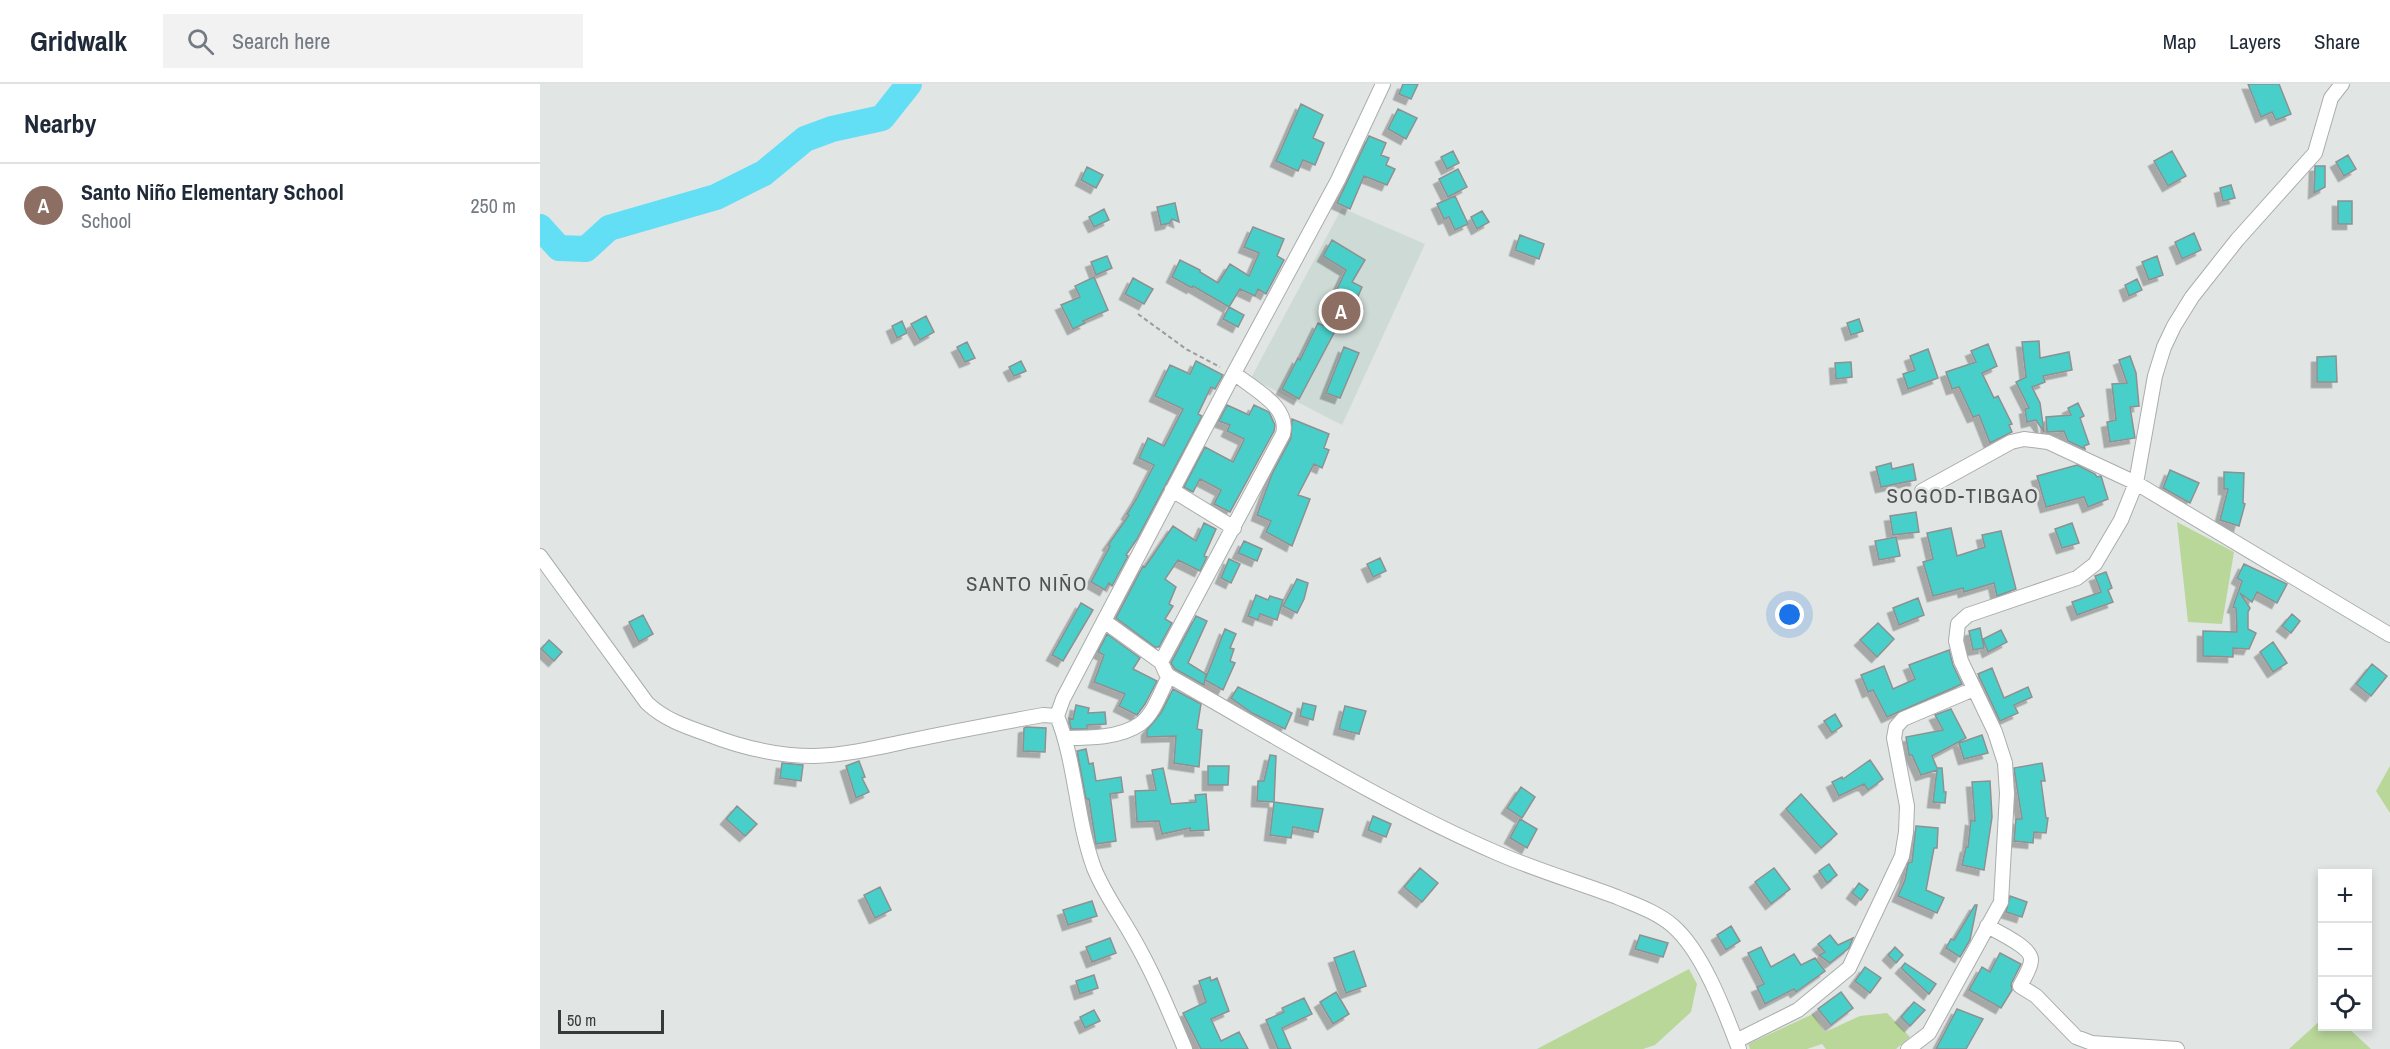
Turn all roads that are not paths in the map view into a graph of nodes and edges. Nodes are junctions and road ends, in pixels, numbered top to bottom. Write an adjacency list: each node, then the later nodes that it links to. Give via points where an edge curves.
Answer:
1 (1383, 84): 3 (street, via 1338,180)
2 (2342, 84): 4 (street, via 2331,98 2315,153 2237,240 2174,326 2155,376)
3 (1234, 373): 5 (street); 7 (street, via 1282,412 1286,426)
4 (2136, 483): 6 (street, via 2063,447 2024,439); 10 (street); 13 (street, via 2095,564 2077,578 1968,615 1958,624 1959,651)
5 (1172, 490): 7 (street); 9 (street)
6 (1922, 491)
7 (1234, 528): 11 (street)
8 (540, 556): 14 (street, via 647,702 659,714 714,737 790,755 814,756)
9 (1104, 621): 11 (street); 14 (street)
10 (2390, 635)
11 (1161, 662): 12 (street)
12 (1169, 676): 15 (street, via 1141,723 1125,731 1091,738); 17 (street, via 1442,828 1499,854 1653,912 1679,932 1699,958)
13 (1974, 689): 16 (street, via 2005,763 2007,794 2001,902); 17 (street, via 1903,719 1896,727 1894,738 1907,806 1902,856 1848,968 1798,1010)
14 (1057, 716): 15 (street)
15 (1066, 738): 18 (street, via 1093,865 1102,888 1152,974)
16 (1987, 926): 19 (street, via 1929,1033); 20 (street, via 2027,949 2031,962 2020,986 2036,996 2076,1037 2092,1043)
17 (1737, 1045)
18 (1185, 1049)
19 (1908, 1049)
20 (2177, 1049)

